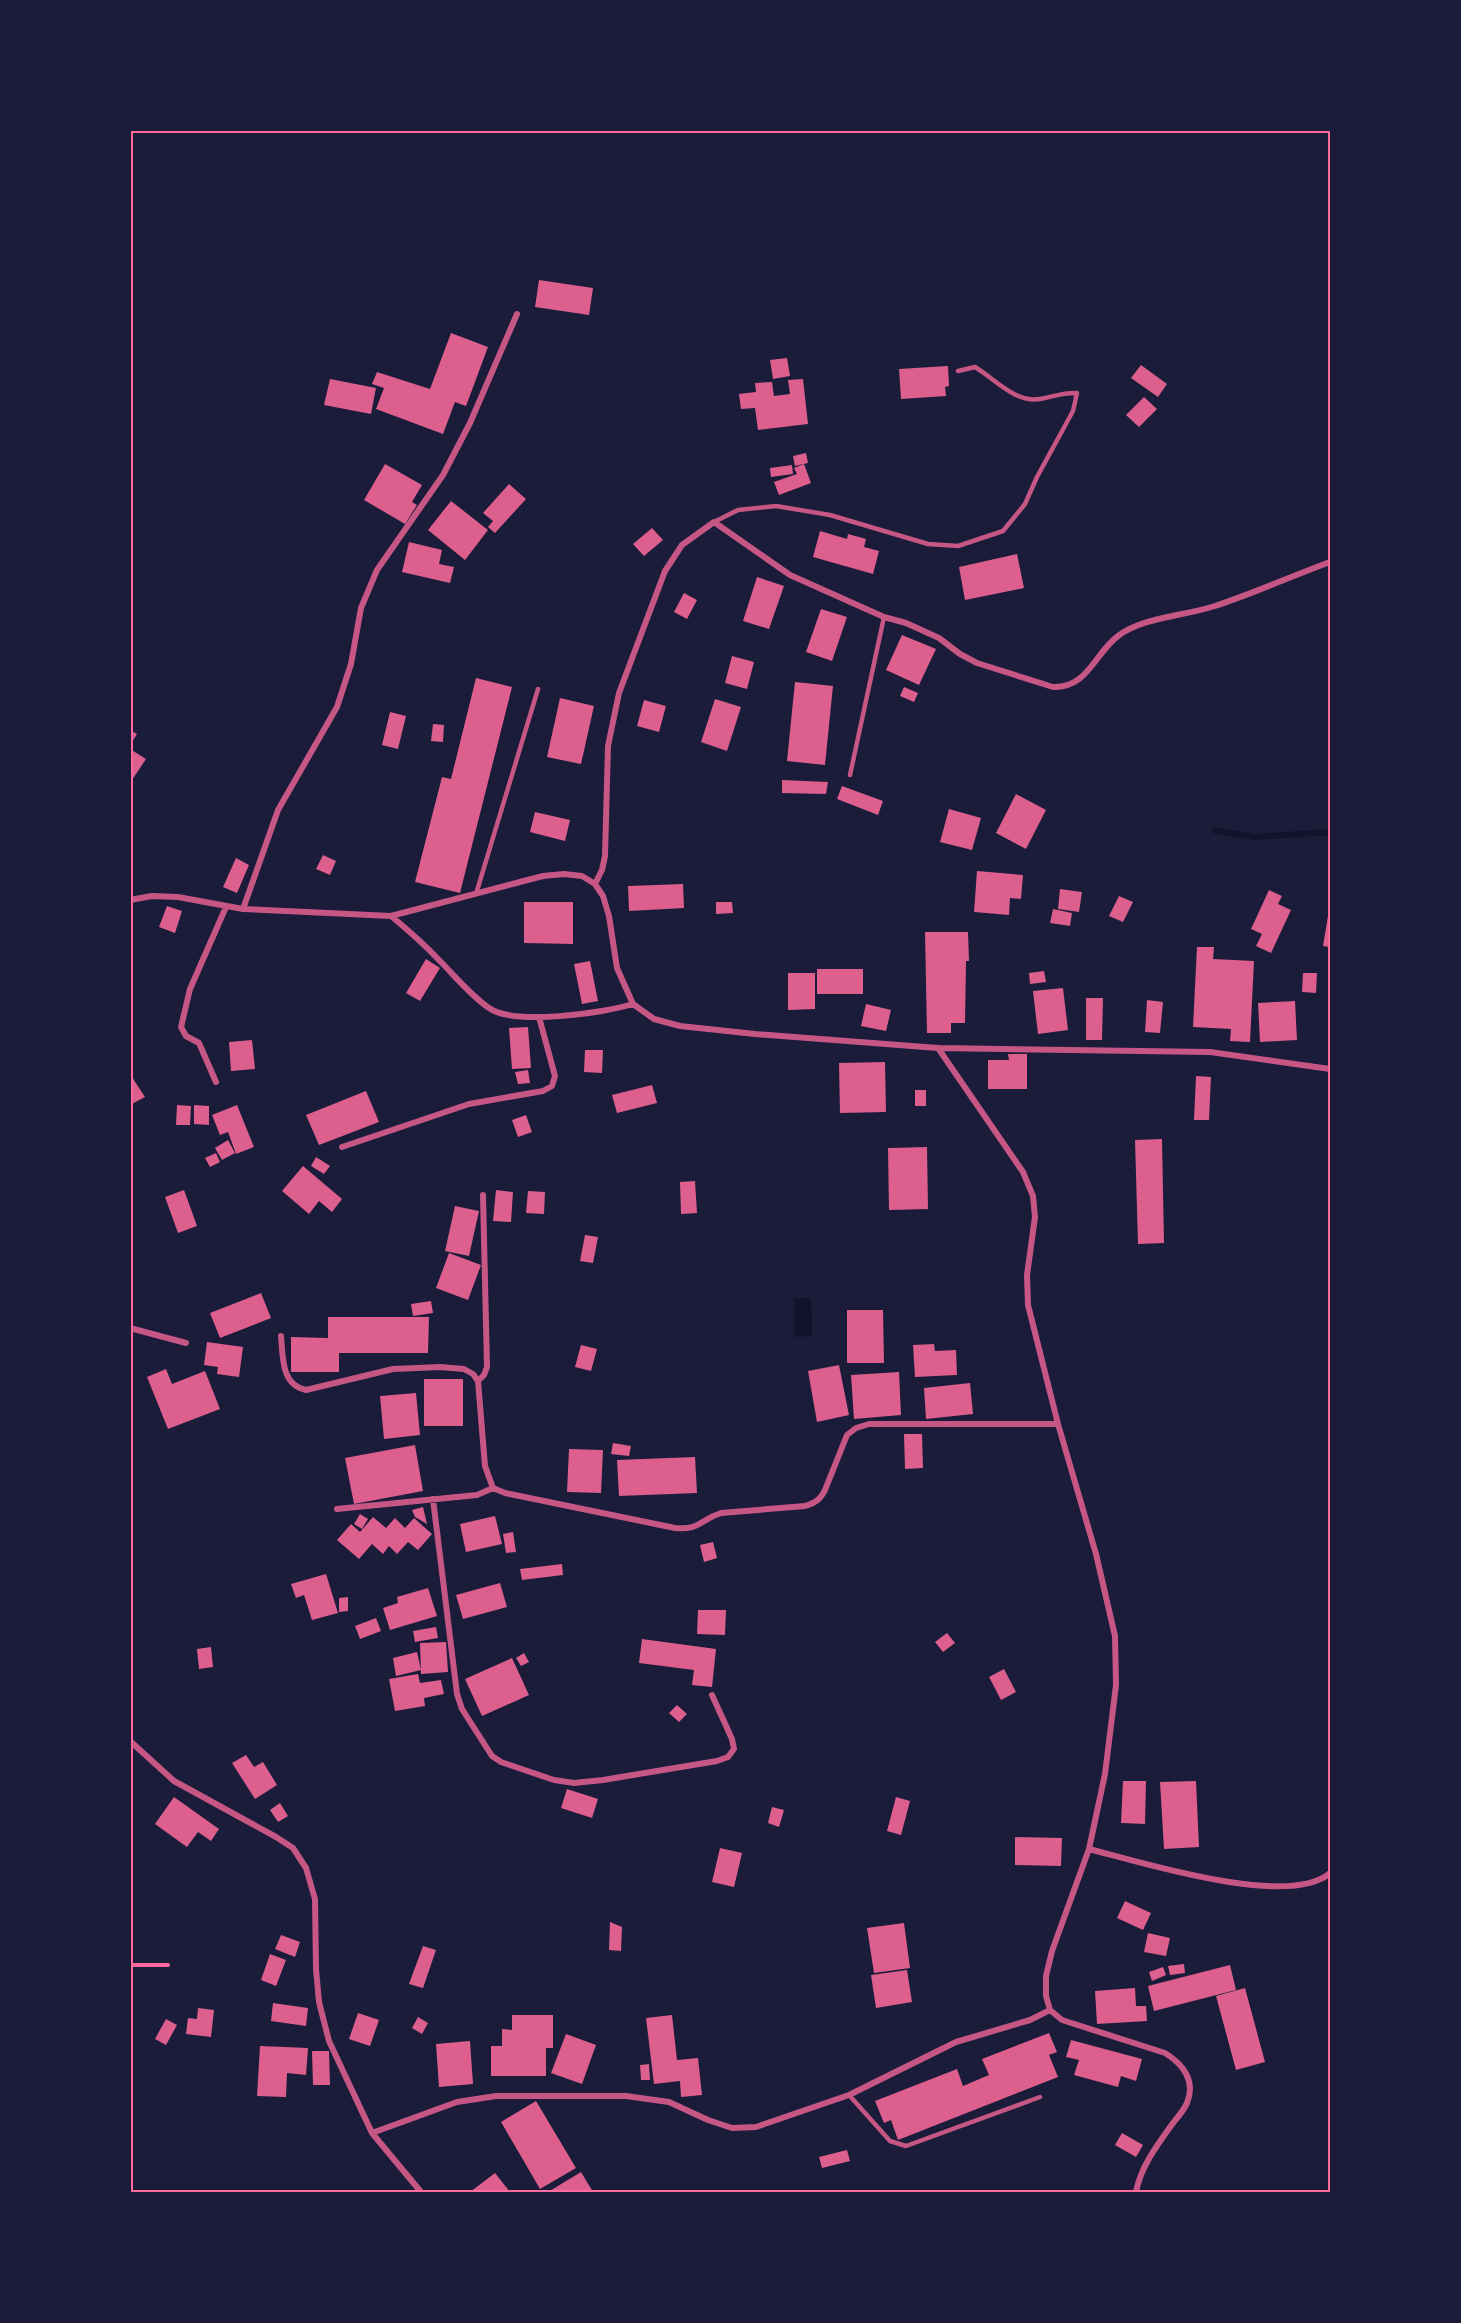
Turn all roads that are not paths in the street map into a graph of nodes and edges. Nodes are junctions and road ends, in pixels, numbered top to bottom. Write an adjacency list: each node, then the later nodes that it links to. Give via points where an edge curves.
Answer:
1 (517, 314): 12 (street, via 443,475 377,570 361,608 351,664 337,707 278,810)
2 (958, 371): 3 (lane, via 975,367 1026,400 1077,393 1073,411 1025,504 1003,531 958,546 928,544 830,515 776,506 738,510)
3 (714, 522): 5 (street, via 790,575); 8 (street, via 682,545 665,571 619,693 608,746 605,856)
4 (1330, 562): 5 (street, via 1213,607 1135,627 1118,636 1074,684 1063,687 977,663 939,638)
5 (884, 617): 7 (lane)
6 (538, 690): 9 (lane)
7 (850, 775)
8 (595, 884): 9 (street, via 582,876 564,874); 14 (street, via 606,906 617,968)
9 (476, 894): 13 (street)
10 (130, 900): 11 (street, via 178,897)
11 (226, 907): 12 (street); 18 (street, via 190,989 181,1027 186,1036 199,1043)
12 (243, 909): 13 (street)
13 (391, 916): 15 (street, via 490,1009)
14 (633, 1004): 15 (street, via 614,1010); 16 (street, via 654,1019 680,1026)
15 (539, 1017): 19 (street, via 555,1076 552,1086 543,1091 468,1104)
16 (938, 1048): 17 (street, via 1210,1052); 25 (street, via 1023,1172 1033,1196 1028,1305)
17 (1330, 1069)
18 (216, 1082)
19 (342, 1147)
20 (483, 1195): 24 (street, via 487,1367)
21 (130, 1328): 23 (street)
22 (281, 1336): 24 (street, via 284,1368 297,1388 306,1390 393,1369 440,1367 464,1369)
23 (186, 1343)
24 (478, 1381): 26 (street, via 485,1466)
25 (1058, 1424): 26 (street, via 869,1424 847,1435 825,1491 815,1503 722,1513 689,1529); 31 (street, via 1115,1636 1114,1696 1105,1774)
26 (493, 1488): 27 (street, via 477,1496)
27 (433, 1499): 28 (street); 29 (street, via 457,1694 462,1709 492,1756 554,1780 574,1783 717,1761 728,1757 734,1749)
28 (337, 1509)
29 (712, 1695)
30 (130, 1741): 36 (street, via 174,1781 293,1848 306,1868 315,1899 316,1969 329,2041)
31 (1089, 1849): 32 (street, via 1241,1885 1300,1885 1319,1882); 33 (street, via 1052,1951 1046,1976)
32 (1330, 1873)
33 (1050, 2010): 34 (street, via 956,2042); 38 (street, via 1081,2028 1165,2053 1179,2062 1188,2075 1187,2103 1138,2179)
34 (849, 2095): 35 (lane, via 890,2141 906,2146); 36 (street, via 756,2127 732,2128 669,2102 626,2096 496,2096 457,2102)
35 (1040, 2097)
36 (372, 2133): 37 (street)
37 (421, 2193)
38 (1136, 2193)

